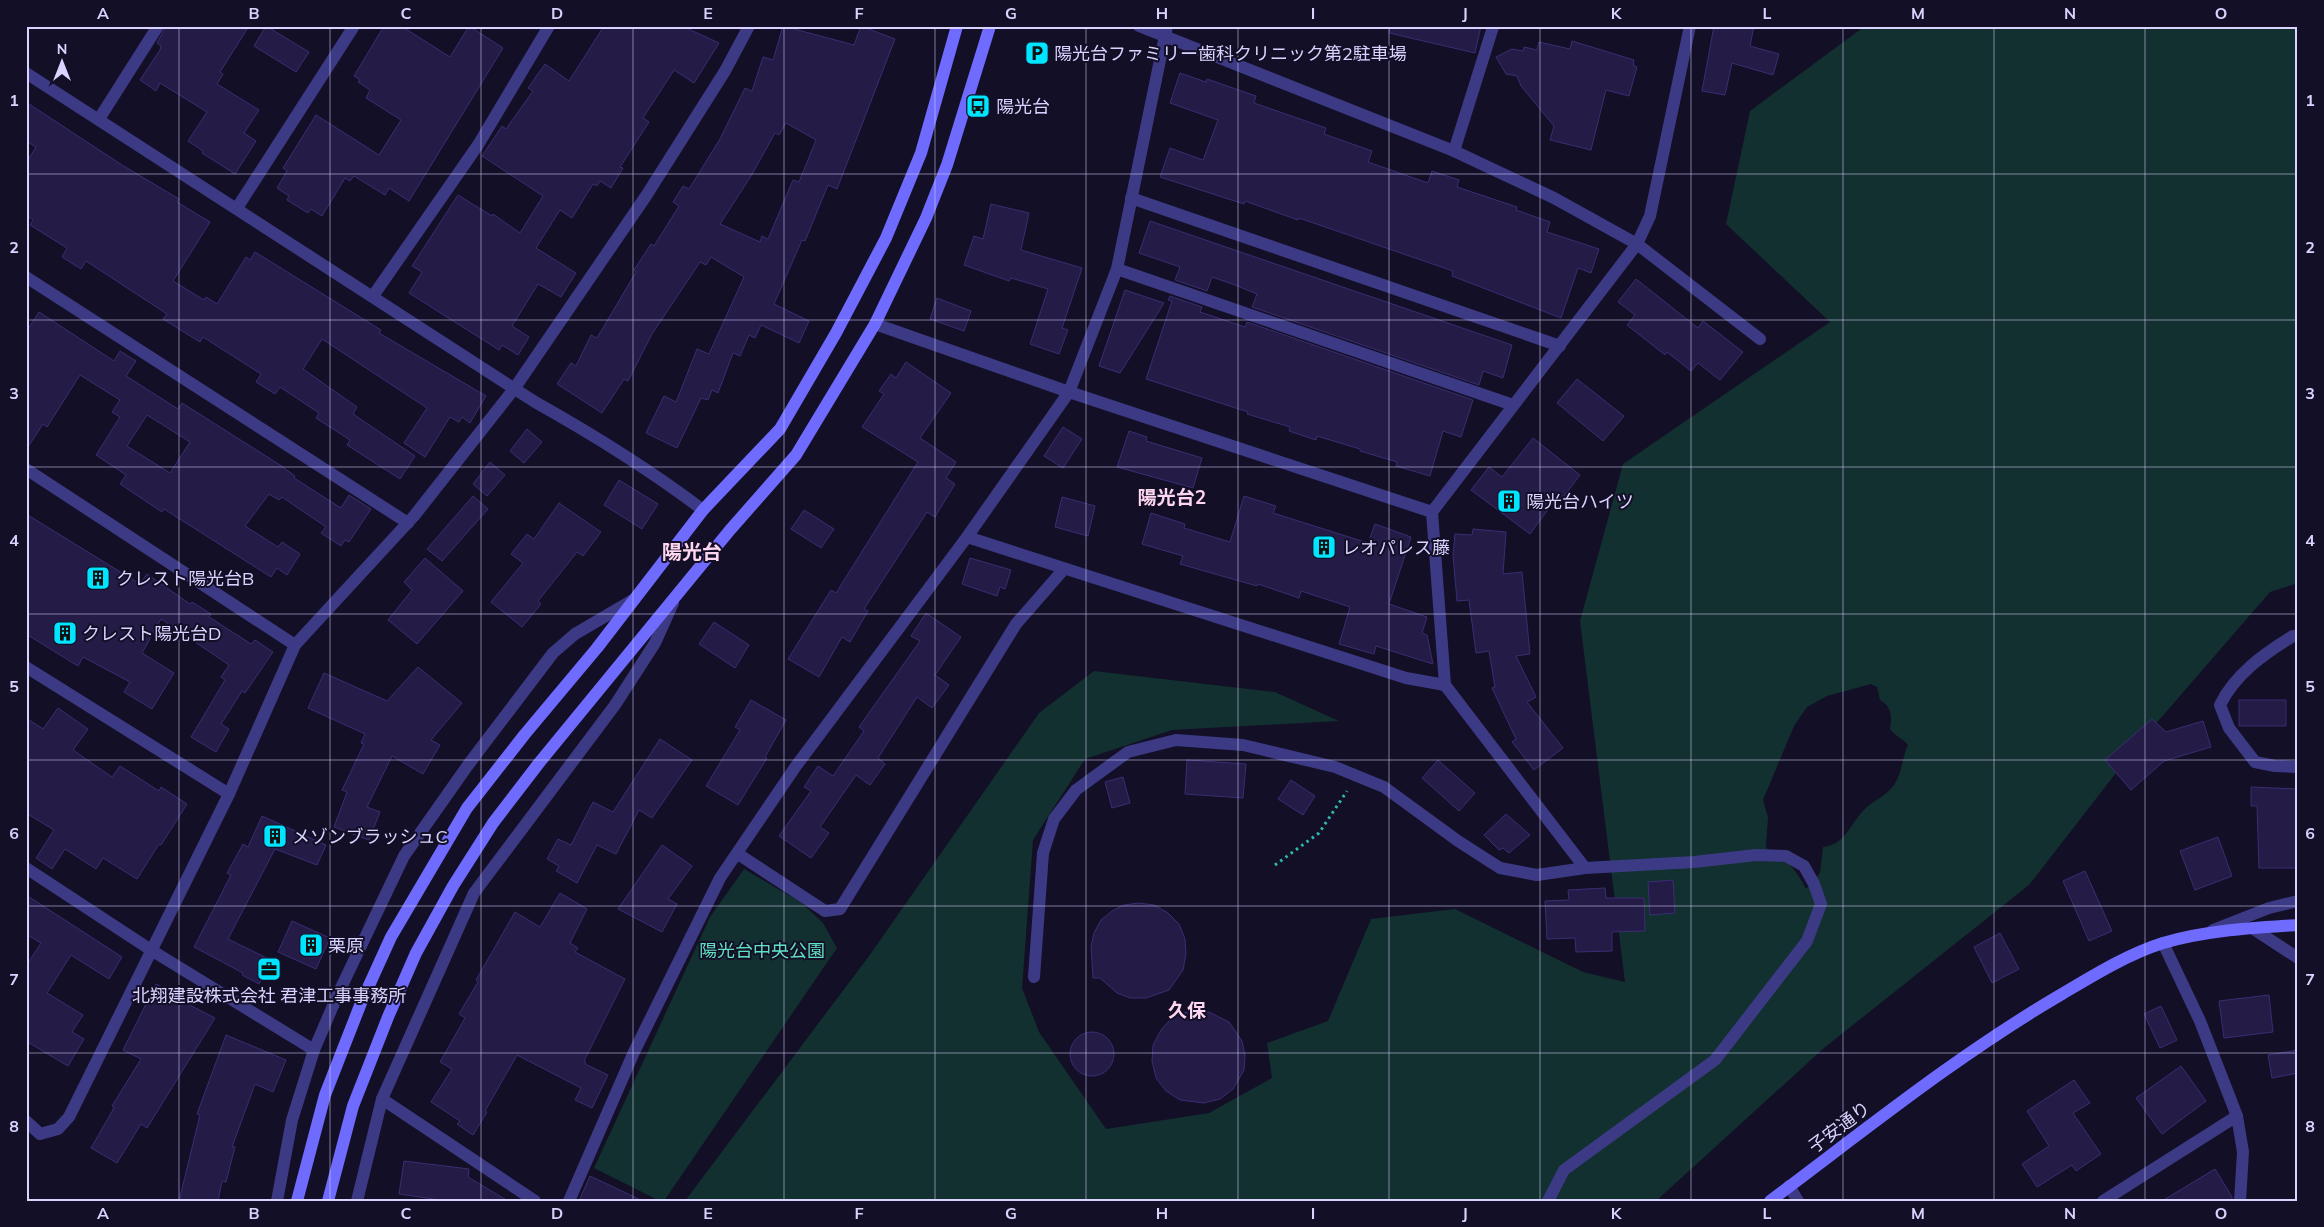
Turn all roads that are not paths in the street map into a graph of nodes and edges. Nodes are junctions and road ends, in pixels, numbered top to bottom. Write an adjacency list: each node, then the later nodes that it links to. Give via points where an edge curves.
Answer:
1 (158, 26): 12 (street)
2 (354, 26): 15 (street)
3 (549, 26): 19 (street, via 478,145)
4 (749, 26): 23 (street, via 725,71 646,196)
5 (957, 26): 27 (street, via 921,153 886,238 780,429)
6 (990, 26): 20 (street, via 947,165 926,218)
7 (1140, 26): 10 (street)
8 (1690, 26): 16 (street, via 1650,216)
9 (1493, 27): 13 (street)
10 (1166, 31): 13 (street); 14 (street)
11 (26, 73): 12 (street)
12 (99, 119): 15 (street)
13 (1454, 151): 16 (street, via 1554,198)
14 (1131, 198): 17 (street); 22 (street)
15 (237, 208): 19 (street)
16 (1637, 244): 21 (street); 22 (street)
17 (1117, 269): 24 (street); 25 (street)
18 (26, 277): 29 (street)
19 (373, 296): 23 (street)
20 (875, 324): 24 (street); 32 (street, via 796,455)
21 (1760, 339)
22 (1560, 346): 25 (street)
23 (514, 389): 27 (street, via 601,440); 29 (street)
24 (1069, 392): 28 (street); 30 (street)
25 (1513, 405): 28 (street)
26 (26, 469): 35 (street)
27 (703, 510): 33 (street)
28 (1432, 512): 37 (street)
29 (408, 523): 35 (street)
30 (967, 537): 31 (street); 40 (street, via 796,766)
31 (1064, 569): 37 (street, via 1406,678); 40 (street, via 1016,624 840,909 826,911)
32 (678, 594): 52 (street, via 655,643 615,705 474,893); 58 (street, via 539,763 453,886 416,953 388,1017 353,1106)
33 (635, 599): 51 (street, via 575,634 553,653 468,765 404,856); 57 (street, via 467,808 391,936 325,1096)
34 (2298, 636): 38 (street, via 2261,656 2220,706 2230,728 2255,762)
35 (295, 645): 39 (street)
36 (26, 667): 39 (street)
37 (1445, 685): 42 (street)
38 (2298, 767)
39 (229, 794): 48 (street)
40 (738, 854): 61 (street, via 720,878 634,1052)
41 (26, 868): 48 (street)
42 (1585, 868): 50 (street, via 1537,875 1500,868 1384,787 1335,767 1243,745 1176,740 1128,752 1076,790 1054,819 1043,853); 62 (street, via 1756,855 1786,856 1804,866 1821,904 1807,940 1715,1060 1564,1170)
43 (2298, 901): 46 (street, via 2269,908)
44 (2298, 924): 45 (street, 子安通り)
45 (2252, 928): 46 (street, 子安通り); 49 (street)
46 (2201, 934): 47 (street, 子安通り)
47 (2163, 943): 53 (street, via 2200,1021); 55 (street, 子安通り, via 2104,969 2036,1009)
48 (151, 950): 51 (street); 54 (street, via 69,1117 58,1129 40,1134)
49 (2298, 958)
50 (1034, 977)
51 (314, 1050): 56 (street, via 292,1120)
52 (382, 1099): 59 (street); 60 (street)
53 (2237, 1116): 65 (street); 66 (street, via 2242,1152)
54 (26, 1121)
55 (1789, 1186): 63 (street, 子安通り); 64 (street)
56 (276, 1201)
57 (297, 1201)
58 (328, 1201)
59 (357, 1201)
60 (536, 1201)
61 (569, 1201)
62 (1548, 1201)
63 (1770, 1201)
64 (1798, 1201)
65 (2103, 1201)
66 (2240, 1201)

